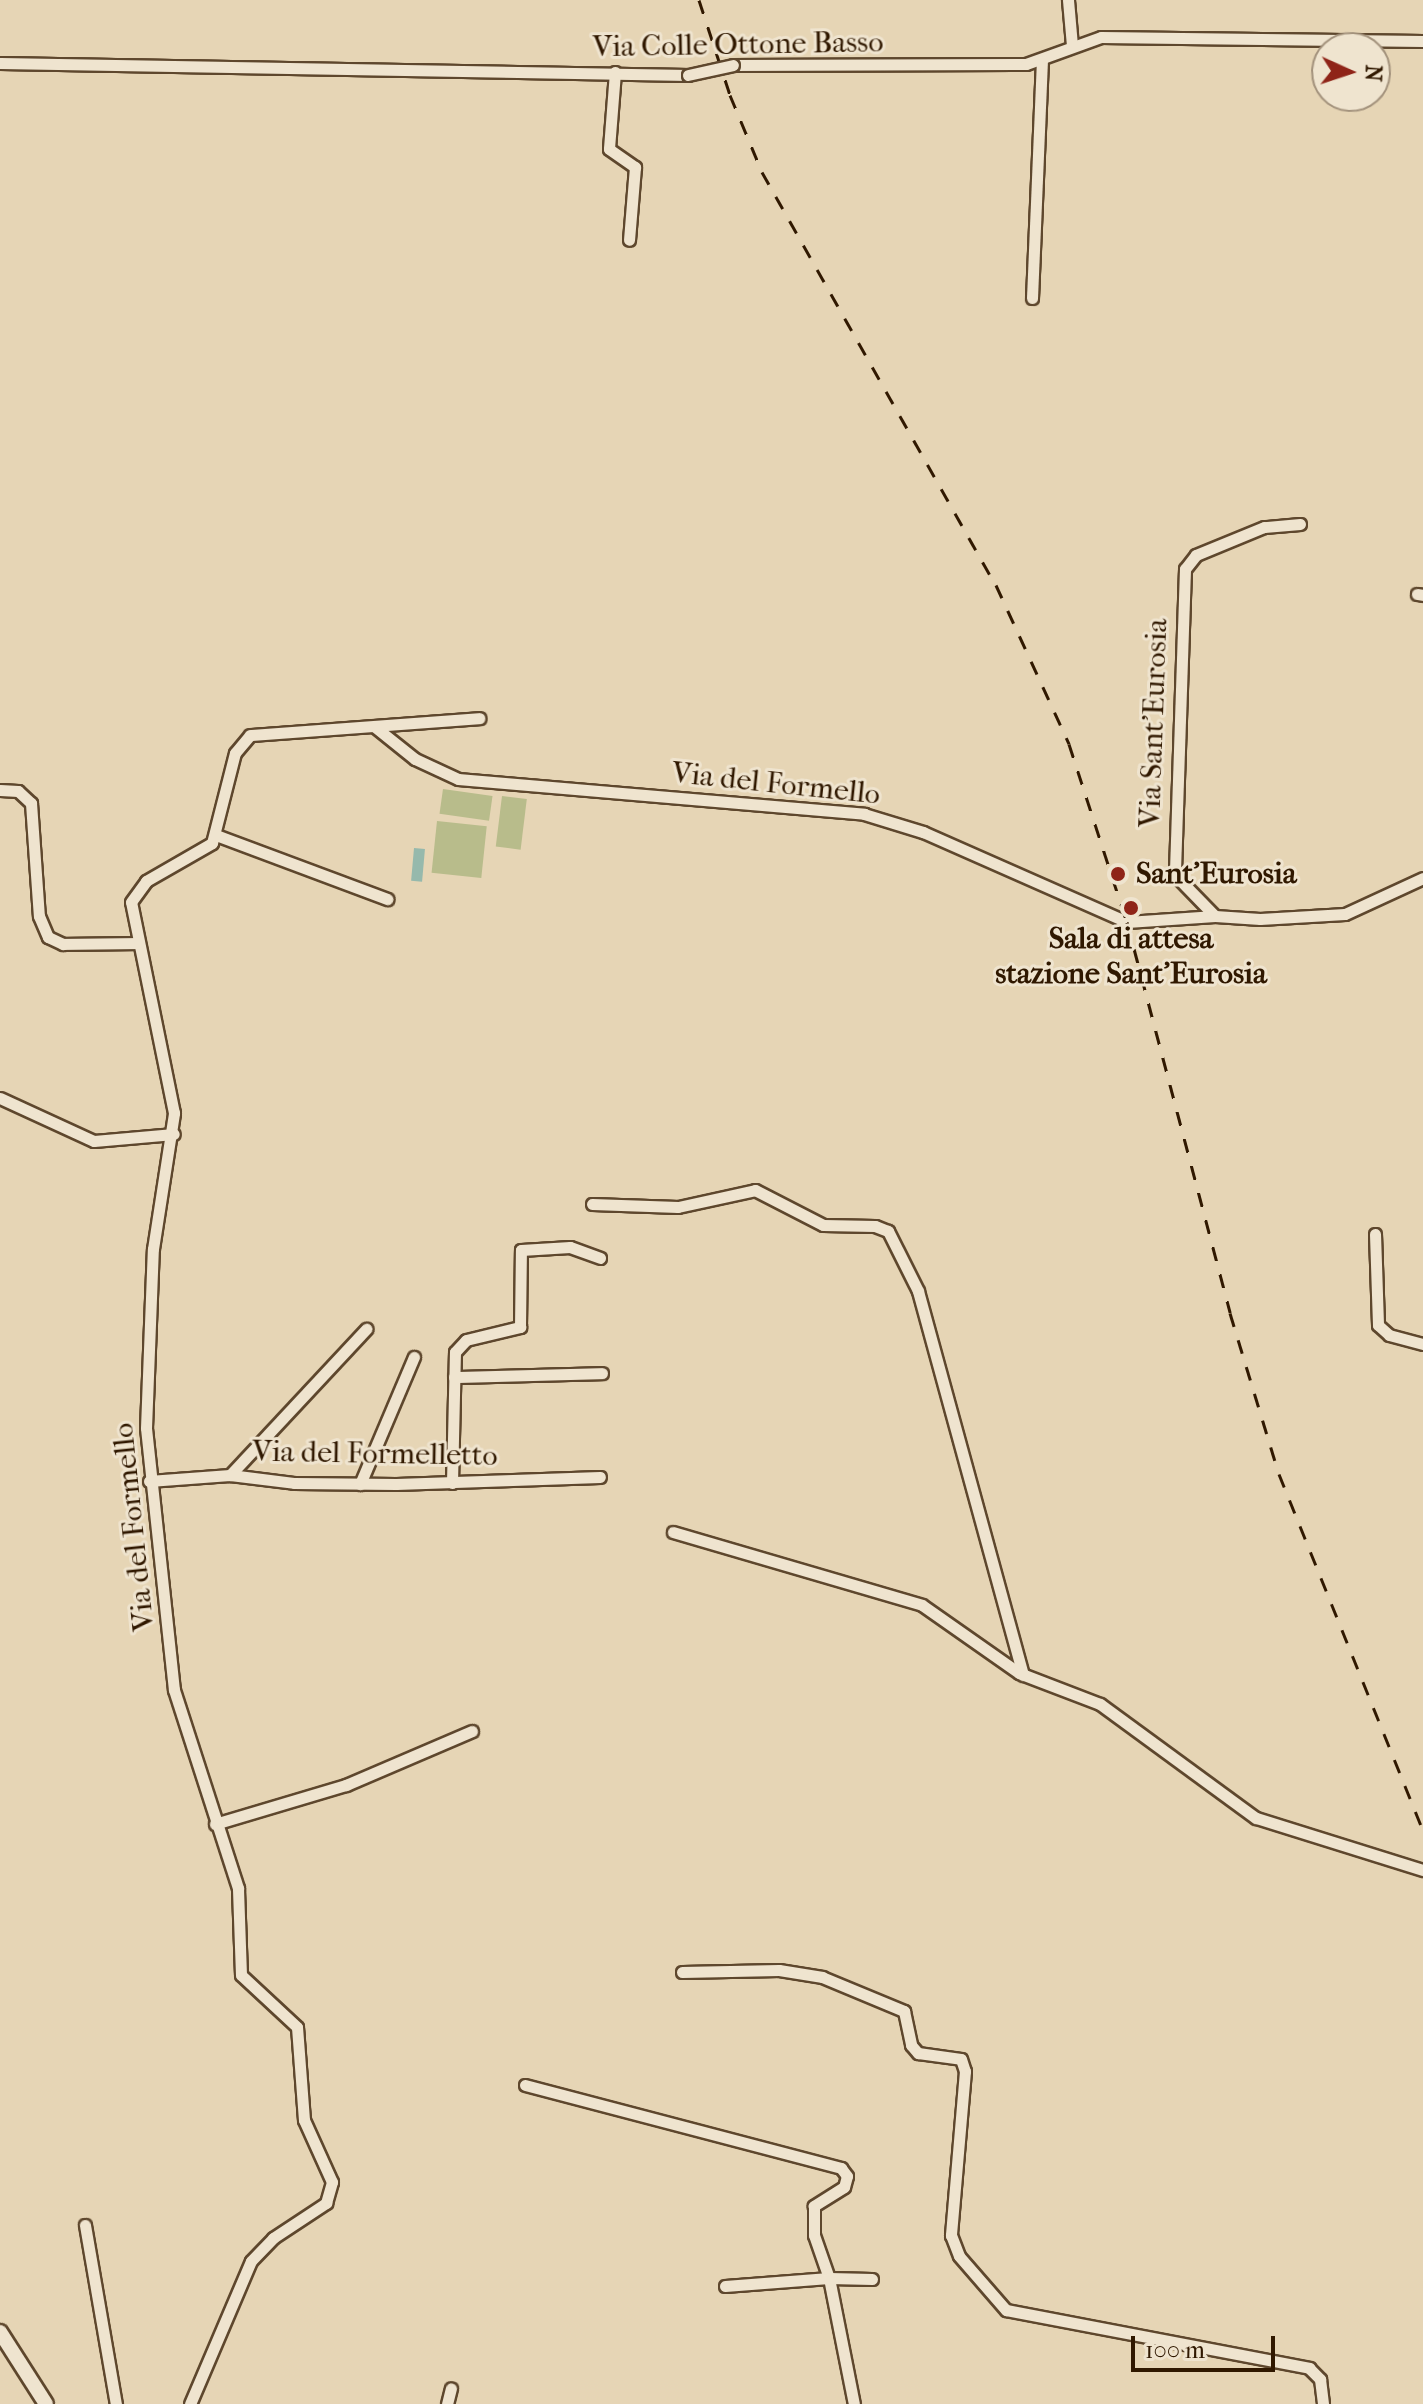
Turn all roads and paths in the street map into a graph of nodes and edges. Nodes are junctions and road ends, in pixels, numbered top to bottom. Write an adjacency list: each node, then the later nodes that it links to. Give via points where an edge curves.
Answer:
1 (1068, 0): 3 (street)
2 (1423, 41): 3 (street, Via Colle Ottone Basso, via 1101,37)
3 (1072, 46): 4 (street, Via Colle Ottone Basso)
4 (1042, 61): 6 (street, Via Colle Ottone Basso, bridge, via 971,67 733,65 688,75); 8 (street)
5 (0, 63): 6 (street, Via Colle Ottone Basso)
6 (615, 72): 7 (street, via 609,149 635,167)
7 (629, 240)
8 (1032, 298)
9 (1300, 524): 16 (street, Via Sant'Eurosia, via 1264,527 1194,557 1184,572 1174,866 1180,884)
10 (479, 718): 11 (street)
11 (375, 727): 13 (street, via 268,731 246,737 234,757); 16 (street, Via del Formello, via 415,759 454,778 864,814 923,832 1127,922)
12 (0, 790): 17 (street, via 22,792 32,806 39,916 48,937 63,944)
13 (216, 835): 15 (street); 17 (street, Via del Formello, via 203,851 136,890 131,908)
14 (1423, 878): 16 (street, via 1370,905 1334,916)
15 (387, 899)
16 (1215, 916)
17 (136, 943): 19 (street, Via del Formello, via 172,1097)
18 (0, 1098): 19 (street, via 94,1141)
19 (174, 1134): 30 (street, Via del Formello, via 153,1256 146,1407)
20 (592, 1204): 34 (street, via 678,1207 751,1190 823,1225 878,1226 888,1231 918,1291)
21 (1375, 1234): 24 (street, via 1378,1325 1389,1335)
22 (600, 1258): 27 (street, via 567,1247 521,1250 520,1327 460,1344)
23 (366, 1329): 28 (street)
24 (1423, 1344)
25 (414, 1357): 32 (street)
26 (602, 1373): 27 (street)
27 (454, 1377): 31 (street)
28 (230, 1475): 30 (street, Via del Formelletto); 32 (street, Via del Formelletto)
29 (600, 1477): 31 (street, Via del Formelletto)
30 (149, 1481): 36 (street, Via del Formello, via 174,1690)
31 (452, 1483): 32 (street, Via del Formelletto)
32 (360, 1484)
33 (673, 1532): 34 (street, via 911,1600 962,1628)
34 (1023, 1675): 37 (street, via 1095,1700 1256,1818)
35 (472, 1731): 36 (street, via 342,1787)
36 (215, 1824): 48 (street, Via del Formello, via 239,1895 240,1972 249,1987 297,2027 304,2120 332,2186 324,2205 255,2255)
37 (1423, 1870)
38 (682, 1972): 51 (street, via 779,1970 822,1977 904,2011 918,2053 961,2059 965,2071 951,2235 959,2256 1006,2310 1306,2367 1318,2376)
39 (525, 2085): 41 (street, via 841,2168 847,2176 844,2187 818,2201 812,2212)
40 (85, 2225): 47 (street)
41 (829, 2278): 42 (street); 43 (street); 50 (street)
42 (872, 2279)
43 (725, 2286)
44 (0, 2332): 46 (street)
45 (451, 2388): 49 (street)
46 (46, 2404)
47 (116, 2404)
48 (190, 2404)
49 (447, 2404)
50 (854, 2404)
51 (1323, 2404)

